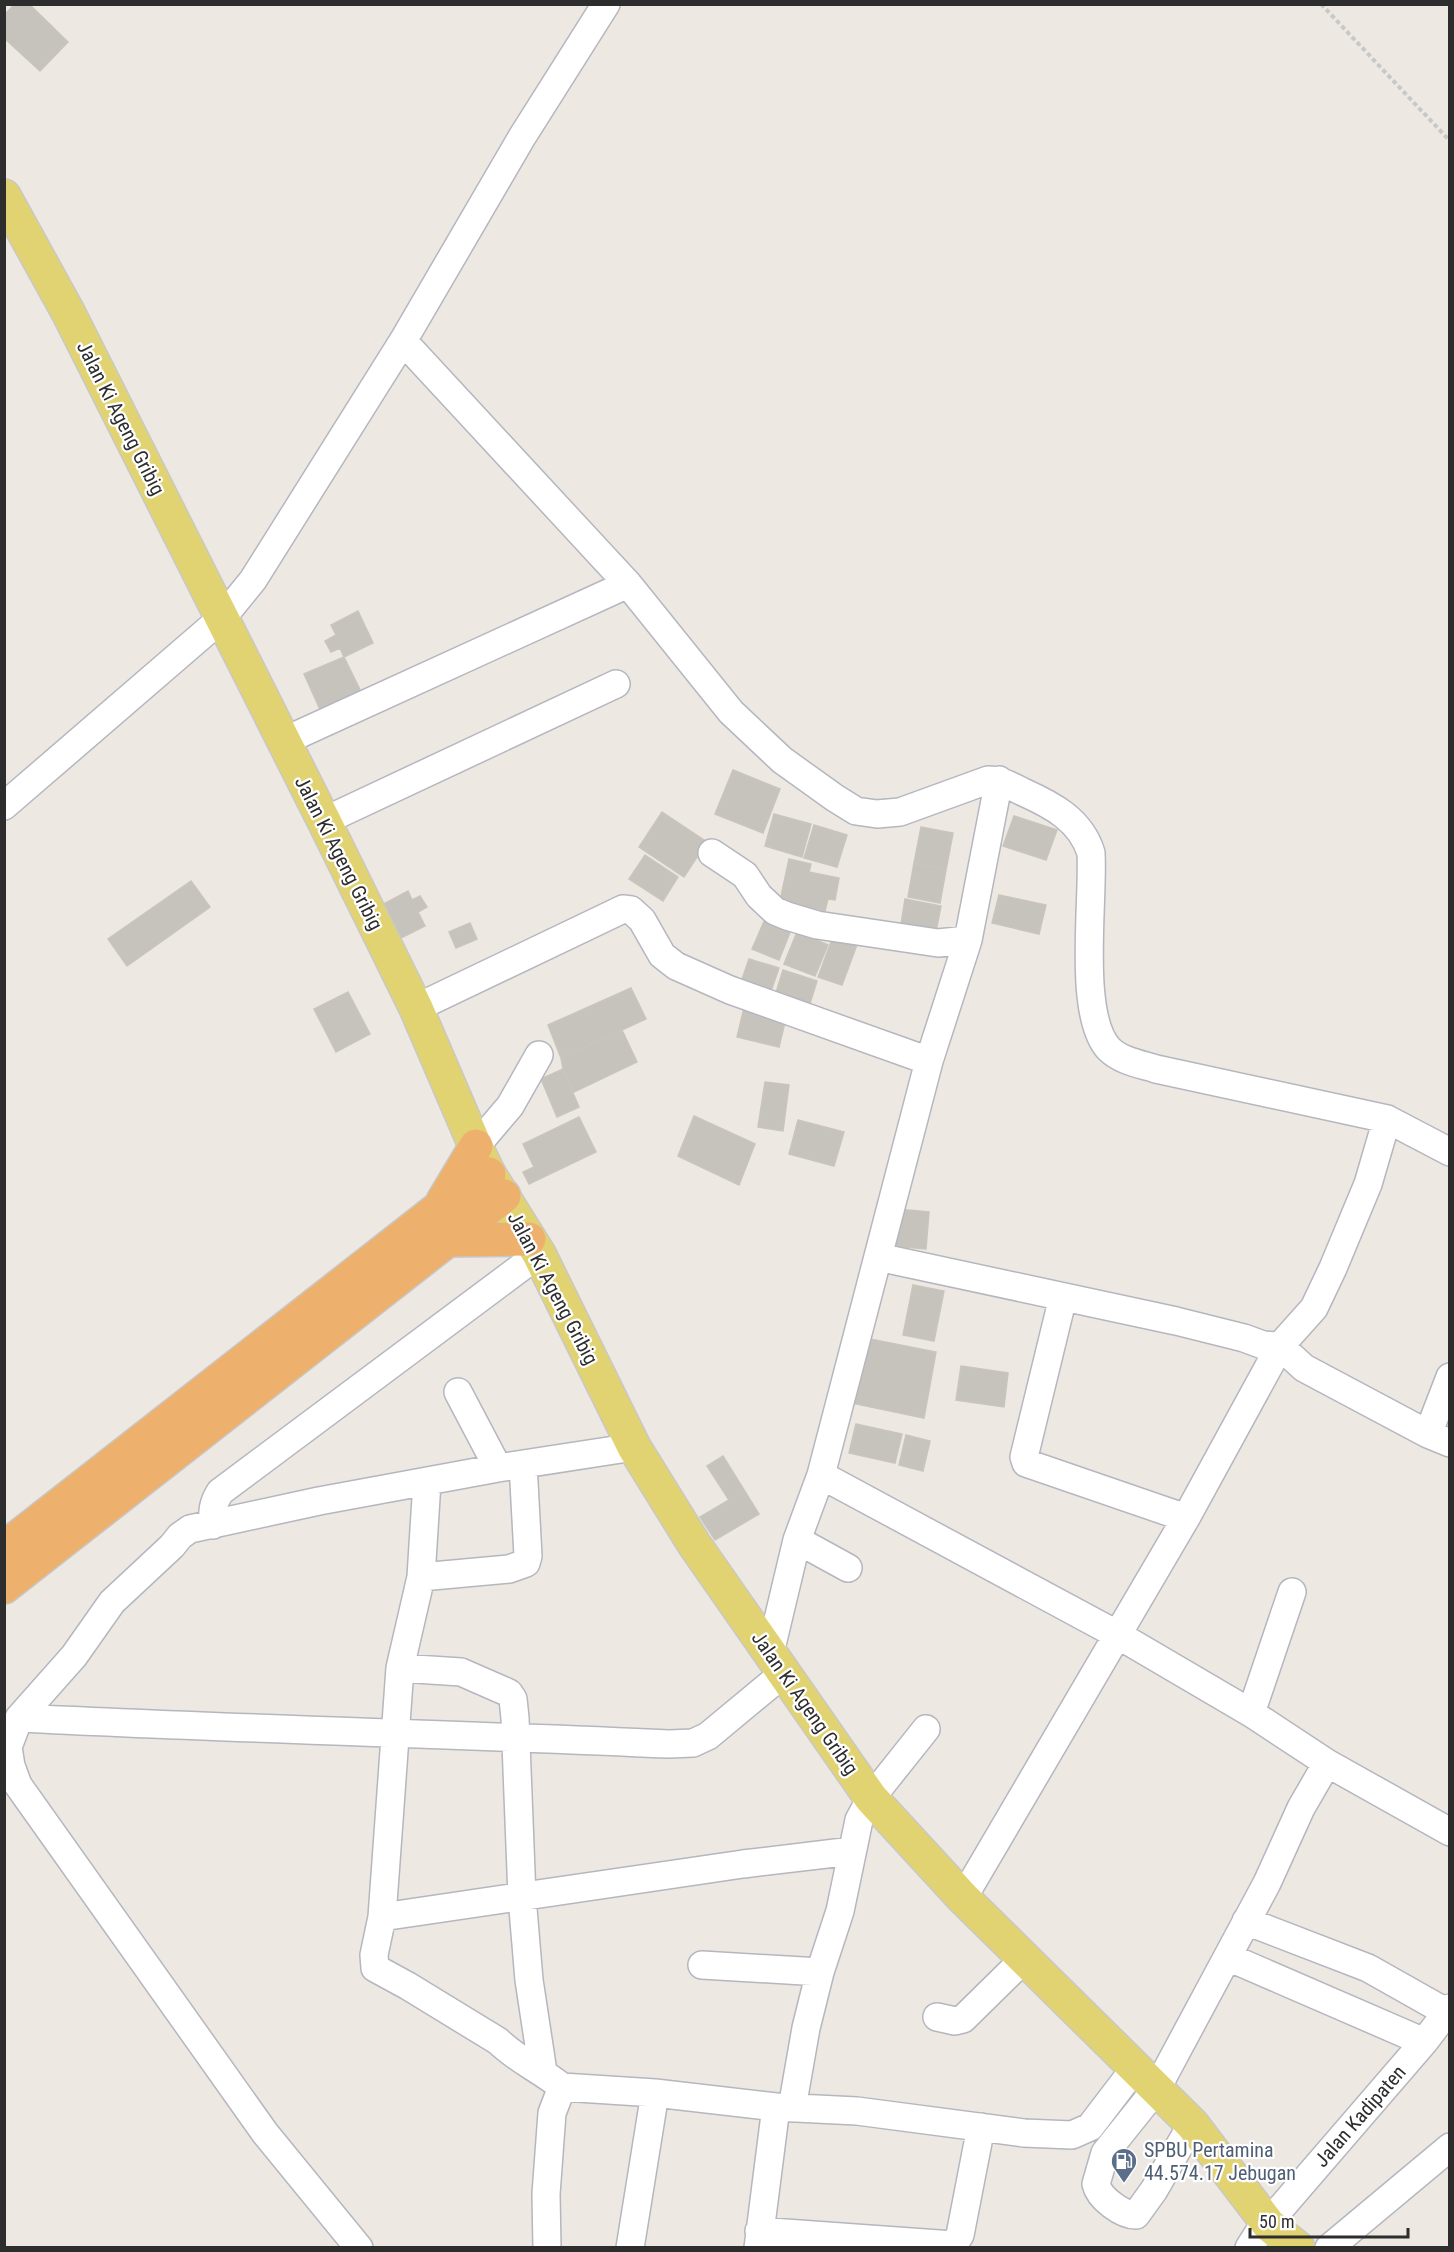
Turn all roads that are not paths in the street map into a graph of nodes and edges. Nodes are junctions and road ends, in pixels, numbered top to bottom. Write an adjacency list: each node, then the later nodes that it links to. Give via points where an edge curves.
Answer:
1 (606, 4): 3 (street, via 522,137)
2 (4, 196): 5 (main road, Jalan Ki Ageng Gribig, via 68,312)
3 (403, 341): 4 (street); 5 (street, via 253,580)
4 (628, 584): 7 (street); 8 (street, via 731,712 782,760 856,811 900,812 988,780)
5 (222, 618): 7 (main road, Jalan Ki Ageng Gribig); 9 (street)
6 (616, 684): 10 (street)
7 (282, 742): 10 (main road, Jalan Ki Ageng Gribig)
8 (999, 780): 12 (street); 16 (street, via 1051,805 1071,820 1088,843 1092,867 1092,1013 1109,1049 1119,1057 1156,1069)
9 (4, 806)
10 (324, 821): 13 (main road, Jalan Ki Ageng Gribig)
11 (712, 853): 12 (street, via 745,875 759,896 787,916 817,925 938,943)
12 (968, 940): 15 (street)
13 (416, 1008): 15 (street, via 627,909 635,912 663,955 676,966 730,990); 18 (main road, Jalan Ki Ageng Gribig)
14 (539, 1055): 18 (street, via 510,1106)
15 (929, 1061): 21 (street)
16 (1387, 1119): 17 (street); 23 (street, via 1368,1184 1333,1268 1314,1308)
17 (1449, 1152)
18 (490, 1172): 19 (highway); 20 (main road, Jalan Ki Ageng Gribig); 34 (highway)
19 (449, 1240): 20 (highway); 37 (highway)
20 (534, 1246): 27 (main road, Jalan Ki Ageng Gribig); 32 (street, via 220,1492 212,1510)
21 (878, 1257): 22 (street); 29 (street)
22 (1063, 1297): 23 (street); 31 (street, via 1024,1457 1026,1463)
23 (1280, 1346): 26 (street, via 1304,1368); 31 (street)
24 (1449, 1377): 26 (street)
25 (458, 1392): 28 (street)
26 (1439, 1439)
27 (634, 1447): 28 (street); 40 (main road, Jalan Ki Ageng Gribig, via 694,1544)
28 (510, 1466): 30 (street); 36 (street, via 528,1556 526,1563 509,1569)
29 (821, 1475): 33 (street); 39 (street)
30 (427, 1482): 32 (street); 36 (street)
31 (1186, 1518): 39 (street)
32 (213, 1525): 43 (street, via 190,1529 180,1536 112,1602 74,1656)
33 (797, 1540): 35 (street); 40 (street)
34 (4, 1548)
35 (848, 1568)
36 (421, 1577): 41 (street)
37 (4, 1587)
38 (1292, 1592): 42 (street)
39 (1118, 1635): 42 (street); 52 (street)
40 (777, 1663): 46 (street, via 708,1737 693,1743); 48 (main road, Jalan Ki Ageng Gribig)
41 (400, 1668): 45 (street); 46 (street, via 461,1672 508,1693 513,1699)
42 (1251, 1713): 47 (street)
43 (19, 1718): 45 (street); 71 (street, via 8,1747 18,1785 265,2133)
44 (926, 1729): 48 (street)
45 (396, 1732): 46 (street); 53 (street)
46 (516, 1737): 51 (street)
47 (1327, 1763): 49 (street); 54 (street)
48 (871, 1798): 50 (street, via 859,1820); 52 (main road, Jalan Ki Ageng Gribig)
49 (1449, 1832)
50 (852, 1851): 51 (street); 58 (street, via 840,1911)
51 (522, 1897): 53 (street); 63 (street, via 529,1980)
52 (963, 1898): 56 (main road, Jalan Ki Ageng Gribig)
53 (382, 1917): 63 (street, via 375,1968 498,2041)
54 (1246, 1921): 55 (street); 59 (street, via 1368,1968)
55 (1228, 1957): 61 (street); 62 (street)
56 (1025, 1958): 60 (street, via 963,2019); 62 (main road, Jalan Ki Ageng Gribig)
57 (702, 1965): 58 (street)
58 (820, 1972): 65 (street)
59 (1448, 2010): 61 (street, Jalan Kadipaten)
60 (937, 2017)
61 (1424, 2042): 69 (street, Jalan Kadipaten)
62 (1146, 2078): 66 (main road, Jalan Ki Ageng Gribig); 66 (street, via 1105,2153 1096,2184 1104,2197 1136,2216); 67 (street, via 1090,2127 1072,2135)
63 (552, 2079): 64 (street); 72 (street)
64 (655, 2092): 65 (street); 73 (street)
65 (784, 2107): 67 (street, via 857,2111); 70 (street)
66 (1192, 2124): 69 (main road, Jalan Ki Ageng Gribig)
67 (981, 2127): 70 (street, via 960,2235 953,2245)
68 (1449, 2147): 75 (street)
69 (1262, 2231): 74 (main road, Jalan Ki Ageng Gribig)
70 (759, 2239)
71 (359, 2247)
72 (547, 2247)
73 (630, 2247)
74 (1298, 2247)
75 (1329, 2247)

